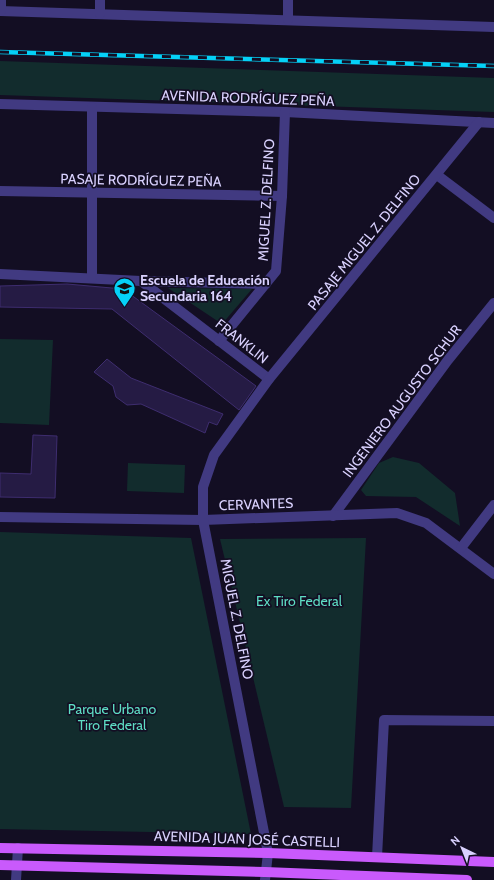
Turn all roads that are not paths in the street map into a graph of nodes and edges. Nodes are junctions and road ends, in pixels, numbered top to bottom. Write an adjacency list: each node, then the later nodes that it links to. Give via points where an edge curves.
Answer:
1 (1, 0): 4 (street)
2 (100, 0): 5 (street)
3 (288, 0): 6 (street)
4 (0, 11): 5 (street)
5 (100, 14): 6 (street)
6 (288, 20): 7 (street)
7 (494, 27)
8 (0, 104): 9 (street, AVENIDA RODRÍGUEZ PEÑA)
9 (92, 107): 10 (street, AVENIDA RODRÍGUEZ PEÑA); 15 (street)
10 (285, 112): 11 (street, AVENIDA RODRÍGUEZ PEÑA); 16 (street, MIGUEL Z. DELFINO)
11 (479, 122): 12 (street, AVENIDA RODRÍGUEZ PEÑA); 13 (street, PASAJE MIGUEL Z. DELFINO)
12 (494, 123)
13 (437, 175): 17 (street); 24 (street, PASAJE MIGUEL Z. DELFINO)
14 (0, 191): 15 (street, PASAJE RODRÍGUEZ PEÑA)
15 (93, 194): 16 (street, PASAJE RODRÍGUEZ PEÑA); 19 (street)
16 (282, 196): 21 (street, MIGUEL Z. DELFINO, via 276,271)
17 (494, 218)
18 (0, 274): 19 (street)
19 (92, 278): 20 (street)
20 (141, 281): 21 (street); 23 (street, FRANKLIN)
21 (266, 284): 23 (street, MIGUEL Z. DELFINO)
22 (494, 303): 26 (street, INGENIERO AUGUSTO SCHUR, via 448,360)
23 (219, 341): 24 (street, FRANKLIN)
24 (269, 379): 28 (street, MIGUEL Z. DELFINO, via 214,455 203,487)
25 (494, 506): 29 (street)
26 (333, 516): 28 (street, CERVANTES); 29 (street, CERVANTES, via 397,513 426,523)
27 (0, 517): 28 (street, CERVANTES)
28 (203, 520): 34 (street, MIGUEL Z. DELFINO)
29 (460, 548): 30 (street, CERVANTES)
30 (494, 574)
31 (494, 720): 35 (street, via 384,720)
32 (0, 848): 33 (main road, AVENIDA JUAN JOSÉ CASTELLI)
33 (18, 848): 34 (main road, AVENIDA JUAN JOSÉ CASTELLI); 38 (street)
34 (268, 853): 35 (main road, AVENIDA JUAN JOSÉ CASTELLI); 39 (street, MIGUEL Z. DELFINO)
35 (377, 857): 36 (main road, AVENIDA JUAN JOSÉ CASTELLI)
36 (494, 862)
37 (0, 865): 38 (main road)
38 (17, 866): 39 (main road); 40 (street)
39 (265, 876): 41 (main road)
40 (16, 880)
41 (467, 880)

